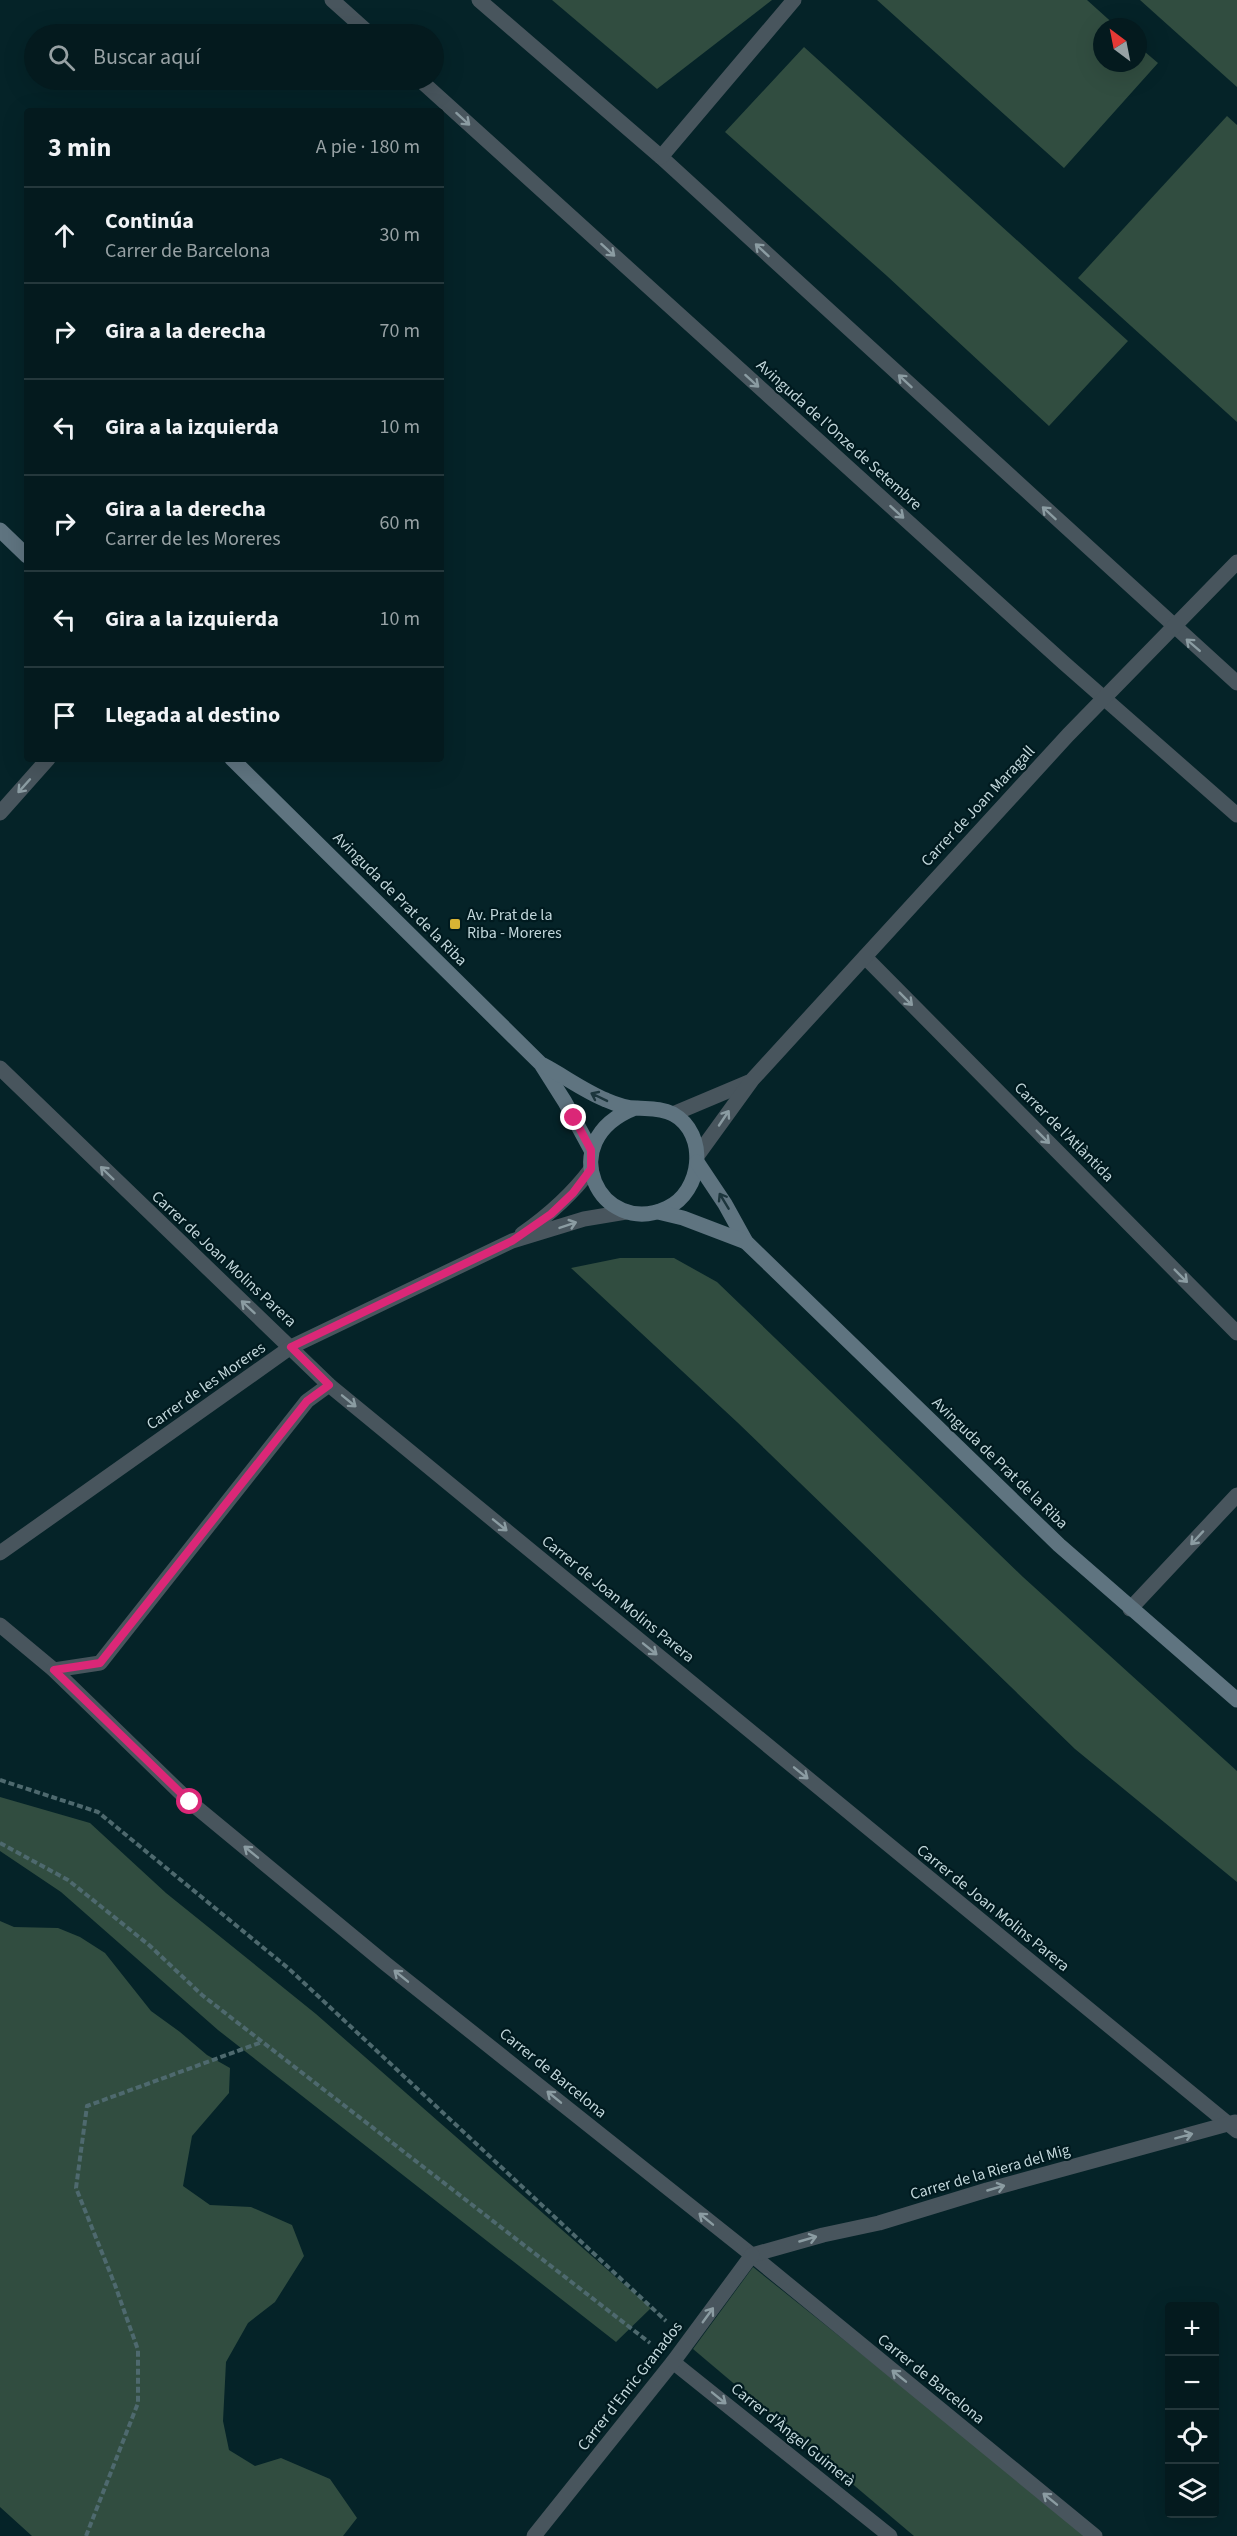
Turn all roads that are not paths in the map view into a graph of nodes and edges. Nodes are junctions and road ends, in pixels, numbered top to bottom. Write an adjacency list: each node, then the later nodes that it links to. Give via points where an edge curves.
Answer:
1 (332, 0): 4 (street)
2 (479, 0): 6 (street)
3 (794, 0): 6 (street)
4 (359, 24)
5 (431, 90): 12 (street, Avinguda de l'Onze de Setembre, one-way to 12)
6 (661, 157): 10 (street, one-way to 6)
7 (0, 530): 8 (main road)
8 (24, 553)
9 (1237, 562): 10 (street, Carrer de Joan Maragall)
10 (1174, 628): 11 (street, one-way to 10); 12 (street, Carrer de Joan Maragall)
11 (1237, 683)
12 (1104, 699): 16 (street, Avinguda de l'Onze de Setembre); 17 (street, Carrer de Joan Maragall)
13 (45, 762): 15 (street, one-way to 15)
14 (235, 762): 18 (main road, Avinguda de Prat de la Riba)
15 (0, 813)
16 (1237, 815)
17 (865, 957): 20 (street, Carrer de Joan Maragall); 30 (street, Carrer de l'Atlàntida, one-way to 30)
18 (541, 1064): 21 (main road, one-way to 18, via 607,1101); 23 (main road)
19 (0, 1068): 31 (street, Carrer de Joan Molins Parera, one-way to 19)
20 (752, 1080): 22 (street, Carrer de Joan Maragall); 24 (street, Carrer de Joan Maragall, one-way to 20)
21 (635, 1108): 22 (main road, via 655,1108); 23 (main road, via 610,1121)
22 (673, 1114): 24 (main road, via 692,1135)
23 (591, 1150): 25 (main road)
24 (697, 1159): 27 (main road, via 693,1179 681,1200); 29 (main road, one-way to 24)
25 (591, 1169): 26 (main road, via 603,1196); 28 (street, Carrer de les Moreres, via 551,1214)
26 (627, 1212): 27 (main road); 28 (street, Carrer de les Moreres, one-way to 26, via 584,1219)
27 (658, 1212): 29 (main road)
28 (512, 1241): 31 (street, Carrer de les Moreres)
29 (746, 1242): 35 (main road, Avinguda de Prat de la Riba)
30 (1237, 1333)
31 (291, 1347): 32 (street, Carrer de Joan Molins Parera); 34 (street, Carrer de les Moreres)
32 (329, 1385): 37 (street, via 307,1401 100,1663); 39 (street, Carrer de Joan Molins Parera, one-way to 39)
33 (1237, 1495): 35 (street, one-way to 35)
34 (0, 1553)
35 (1130, 1609): 38 (main road, Avinguda de Prat de la Riba)
36 (0, 1625): 37 (street, Carrer de Barcelona)
37 (54, 1670): 40 (street, Carrer de Barcelona, one-way to 37, via 386,1964 190,1802)
38 (1237, 1700)
39 (1234, 2126): 40 (street, Carrer de la Riera del Mig, one-way to 39)
40 (752, 2255): 41 (street, Carrer d'Enric Granados, one-way to 40); 44 (street, Carrer de Barcelona, one-way to 40)
41 (674, 2362): 42 (street, Carrer d'Enric Granados); 43 (street, Carrer d'Àngel Guimerà, one-way to 43)
42 (534, 2536)
43 (890, 2536)
44 (1095, 2536)

